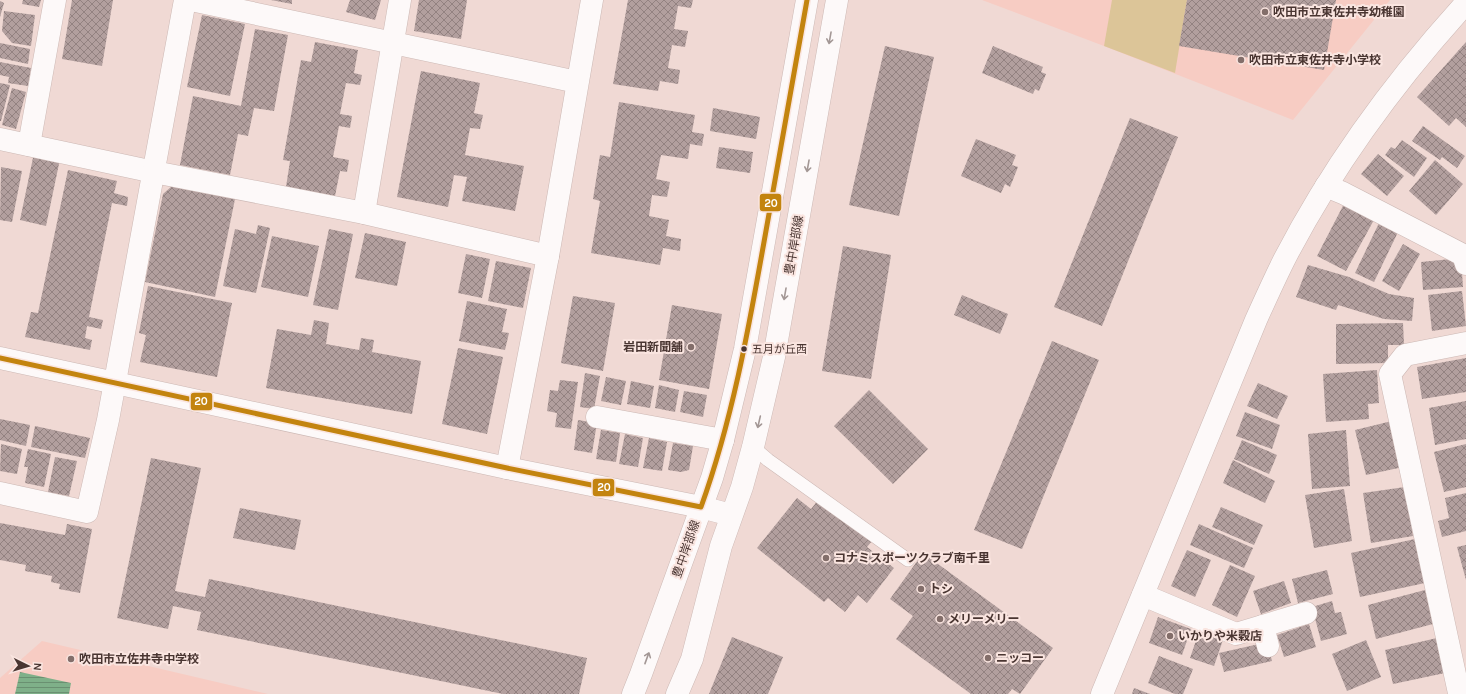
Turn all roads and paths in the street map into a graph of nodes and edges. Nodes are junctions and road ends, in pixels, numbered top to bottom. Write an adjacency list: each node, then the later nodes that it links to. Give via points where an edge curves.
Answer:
1 (55, 0): 12 (street)
2 (185, 0): 13 (street)
3 (191, 0): 9 (street)
4 (400, 0): 9 (street)
5 (592, 0): 10 (street)
6 (807, 0): 22 (street, 豊中岸部線, via 745,348)
7 (837, 0): 23 (street, 豊中岸部線, one-way to 23, via 774,357)
8 (1466, 3): 14 (street, via 1390,95)
9 (393, 42): 10 (street); 15 (street)
10 (577, 82): 16 (street)
11 (0, 139): 12 (street)
12 (29, 146): 13 (street)
13 (154, 172): 15 (street); 20 (street)
14 (1326, 186): 17 (street, via 1464,255); 29 (street, via 1284,260 1256,320)
15 (364, 213): 16 (street)
16 (548, 256): 24 (street)
17 (1466, 264)
18 (1466, 343): 31 (street, via 1405,355 1390,374)
19 (0, 358): 20 (street)
20 (114, 382): 24 (street); 25 (street, via 87,512)
21 (597, 416): 22 (street)
22 (723, 440): 26 (street, 豊中岸部線)
23 (753, 447): 27 (street, 豊中岸部線); 28 (lane)
24 (508, 468): 26 (street)
25 (0, 493)
26 (701, 507): 27 (street); 32 (street, 豊中岸部線, one-way to 26)
27 (731, 515): 33 (street, 豊中岸部線, via 692,659)
28 (908, 560)
29 (1142, 594): 30 (street, via 1236,634 1265,636); 34 (street)
30 (1306, 613)
31 (1460, 693)
32 (633, 694)
33 (677, 694)
34 (1102, 694)

